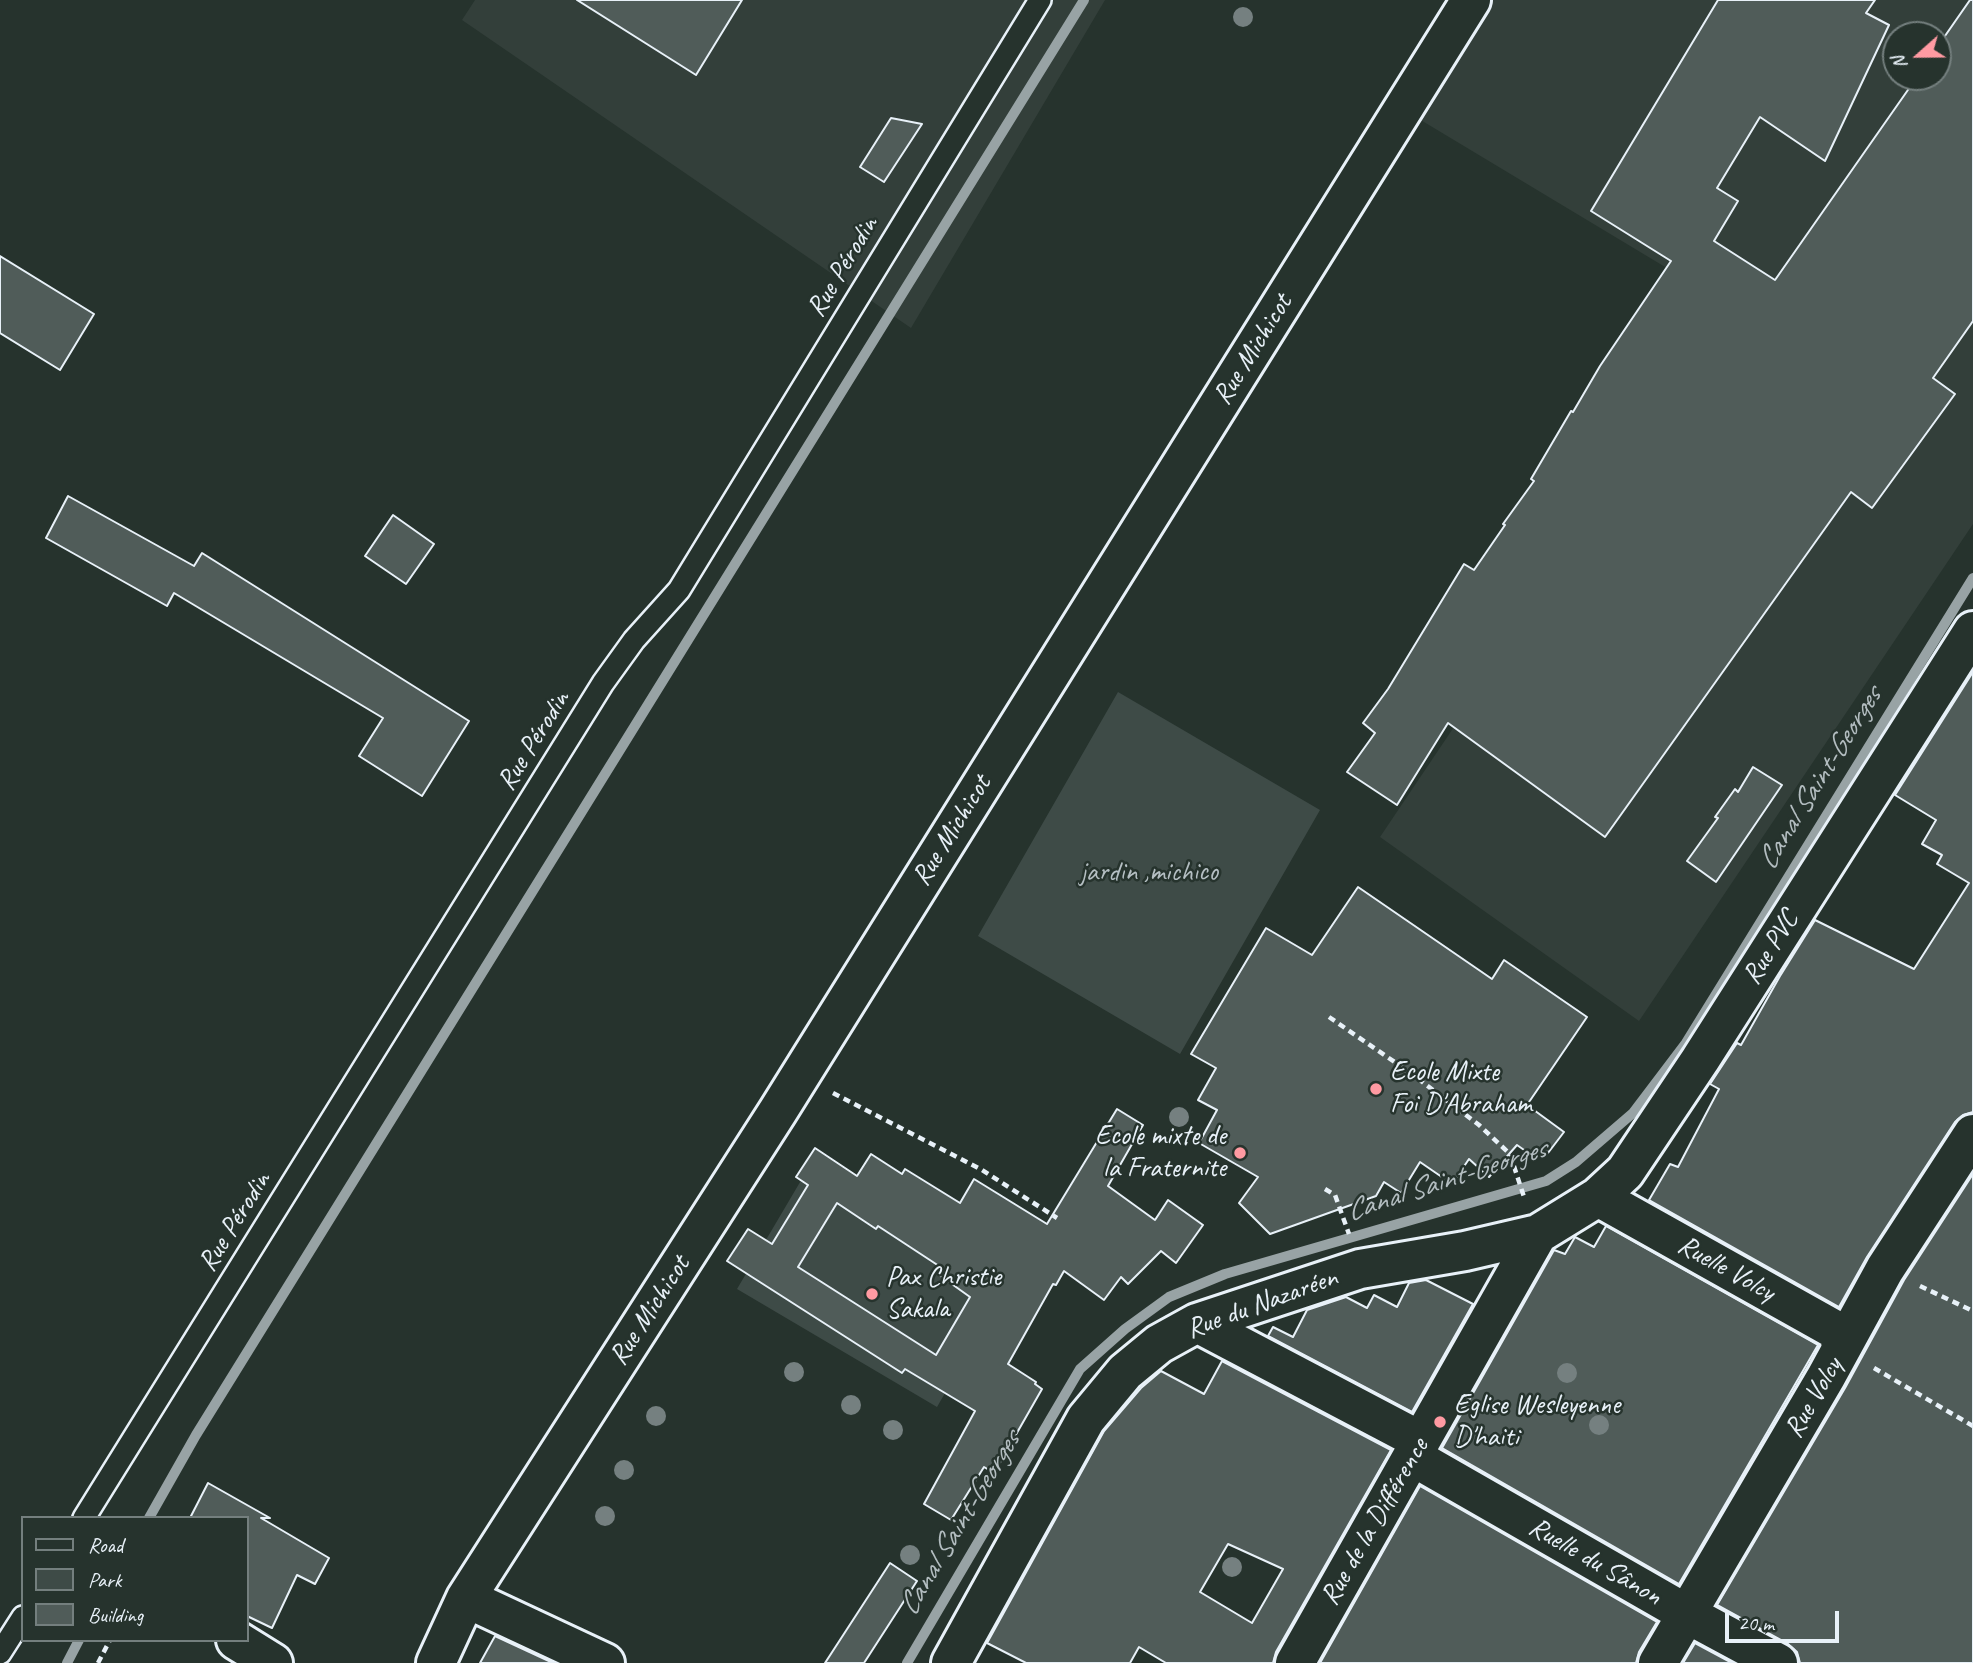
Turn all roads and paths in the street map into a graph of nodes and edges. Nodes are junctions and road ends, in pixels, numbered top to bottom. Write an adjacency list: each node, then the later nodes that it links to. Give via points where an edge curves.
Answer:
1 (1040, 0): 18 (lane, Rue Pérodin, via 680,590 634,639 603,683)
2 (1471, 0): 19 (street, Rue Michicot, via 778,1111)
3 (1973, 631): 8 (street, Rue PVC, via 1644,1146)
4 (1329, 1017): 11 (path, via 1412,1074 1510,1154)
5 (823, 1088): 10 (path, via 982,1170)
6 (1973, 1134): 12 (street, Rue Volcy)
7 (1325, 1189): 9 (path, via 1335,1195)
8 (1598, 1197): 11 (street, Rue PVC); 15 (street, Ruelle Volcy, via 1839,1332)
9 (1338, 1206)
10 (1057, 1218)
11 (1533, 1222): 14 (street, Rue du Nazaréen, via 1465,1251 1358,1262); 17 (street, Rue de la Différence)
12 (1885, 1269): 13 (path); 15 (street, Rue Volcy)
13 (1973, 1311)
14 (1197, 1323): 17 (street, Ruelle du Sânon); 29 (street, Rue du Nazaréen, via 1159,1344 1125,1372 1086,1419)
15 (1842, 1349): 16 (path); 20 (street, Rue Volcy)
16 (1973, 1426)
17 (1417, 1449): 20 (street, Ruelle du Sânon); 30 (street, Rue de la Différence)
18 (85, 1516)
19 (466, 1598): 27 (street, Rue Michicot); 28 (street)
20 (1687, 1614): 31 (street, Rue Volcy); 32 (street, Ruelle du Sânon)
21 (21, 1620): 24 (lane)
22 (109, 1642): 25 (path)
23 (239, 1642): 26 (street)
24 (0, 1653)
25 (98, 1663)
26 (273, 1663)
27 (436, 1663)
28 (605, 1663)
29 (951, 1663)
30 (1295, 1663)
31 (1658, 1663)
32 (1778, 1663)

